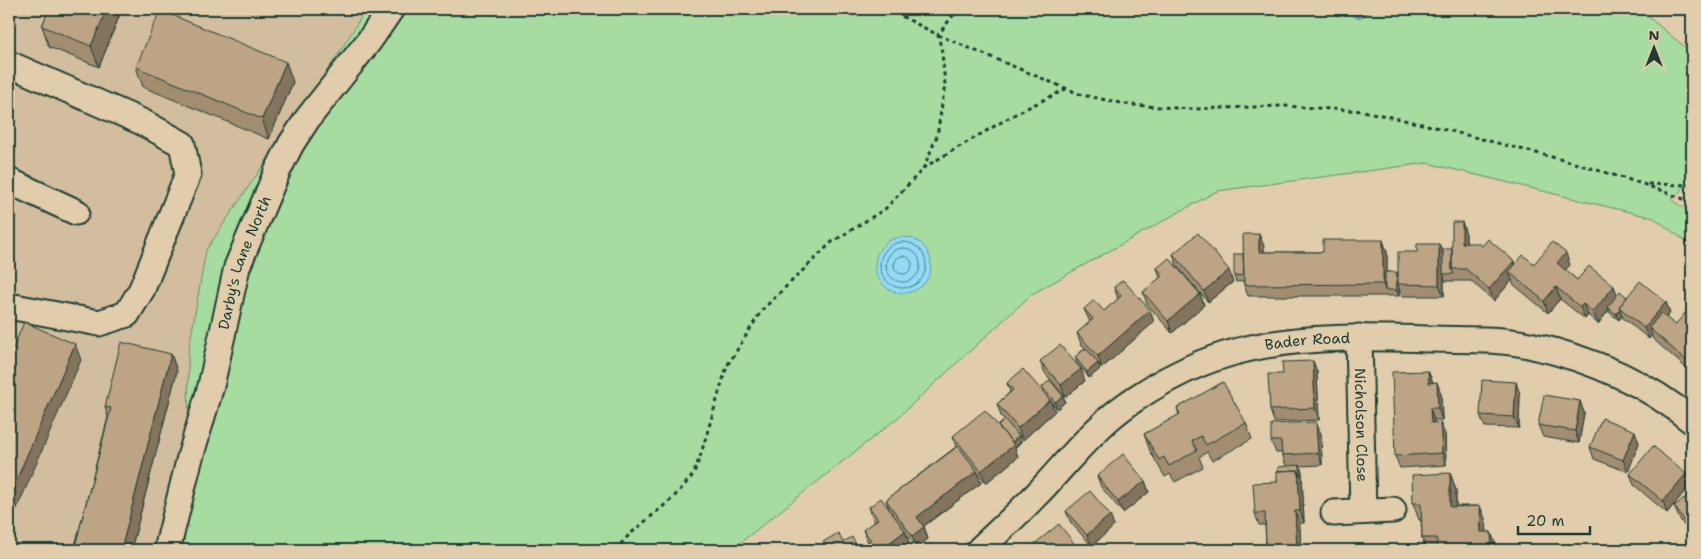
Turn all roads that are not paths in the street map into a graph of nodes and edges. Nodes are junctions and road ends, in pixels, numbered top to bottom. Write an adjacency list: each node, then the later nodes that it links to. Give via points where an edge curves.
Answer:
1 (391, 9): 11 (street, Darby's Lane North, via 291,144 237,267 211,386)
2 (9, 64): 5 (street, via 142,122 182,144 188,174 142,289 127,314 99,323)
3 (9, 180): 4 (street)
4 (76, 212)
5 (9, 306)
6 (1359, 337): 7 (street, Bader Road, via 1527,345 1598,365 1633,382); 9 (street, Nicholson Close); 12 (street, Bader Road, via 1264,344 1218,357 1178,374 1138,397 1102,425)
7 (1692, 421)
8 (1393, 510): 9 (street)
9 (1363, 511): 10 (street)
10 (1334, 513)
11 (167, 550)
12 (978, 550)

